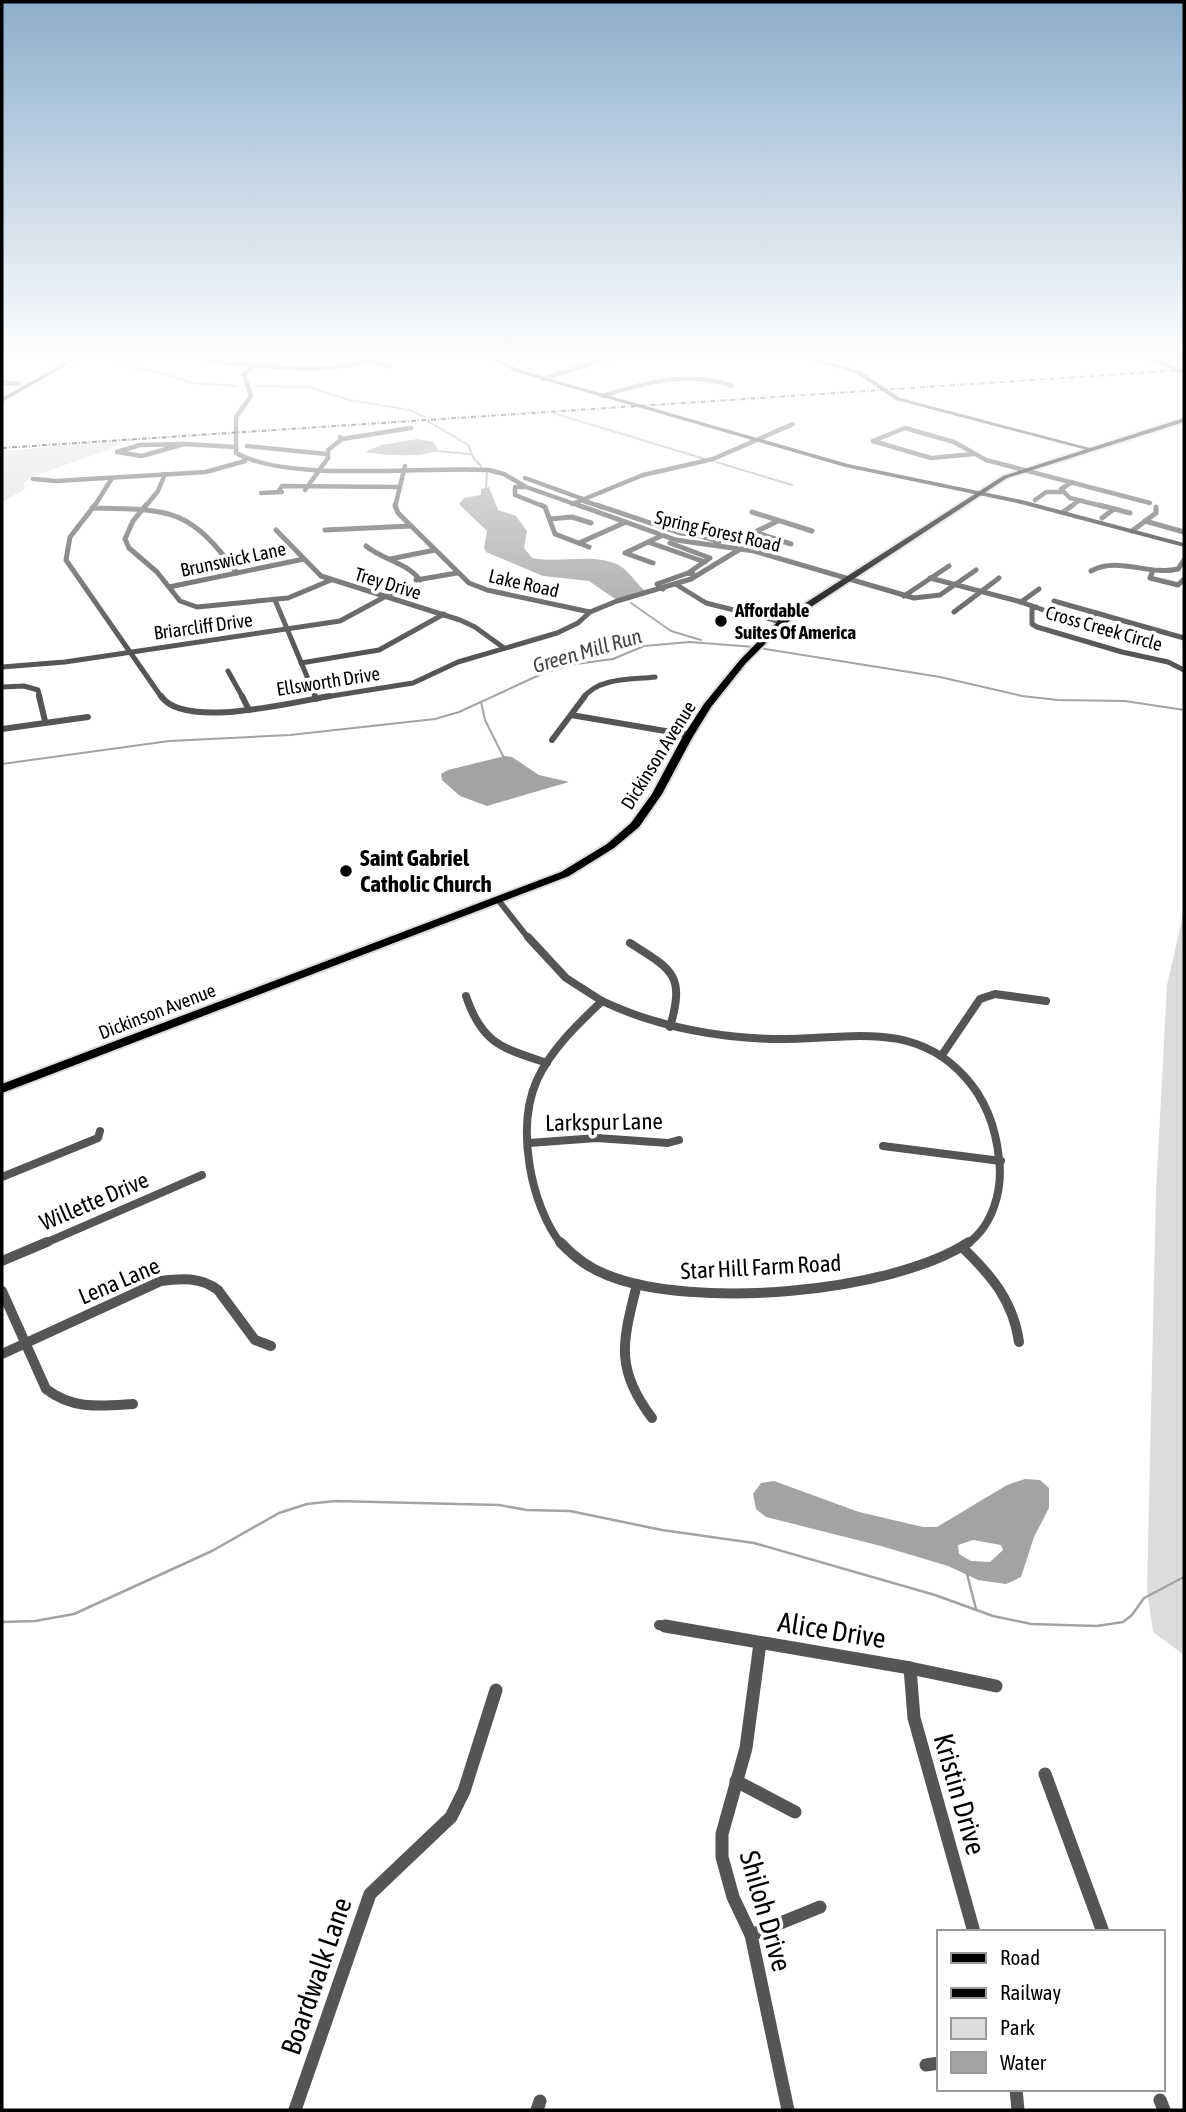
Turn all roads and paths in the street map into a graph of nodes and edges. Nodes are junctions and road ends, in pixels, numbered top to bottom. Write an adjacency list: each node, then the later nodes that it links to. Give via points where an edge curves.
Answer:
1 (123, 454): 2 (street)
2 (157, 454)
3 (237, 454): 11 (street)
4 (317, 454): 5 (street)
5 (327, 454): 15 (street)
6 (726, 454): 31 (street, via 625,481)
7 (802, 454): 28 (main road)
8 (920, 454): 9 (street, via 936,458)
9 (974, 454): 17 (street)
10 (1076, 454): 17 (main road, Dickinson Avenue)
11 (245, 461): 15 (street, Spring Forest Road); 18 (street, via 206,472)
12 (333, 463): 15 (street)
13 (343, 464): 16 (street)
14 (440, 464): 16 (street)
15 (321, 465): 16 (street, Spring Forest Road); 26 (street)
16 (404, 468): 23 (street, Spring Forest Road, via 489,470); 24 (street, Lake Road)
17 (1024, 470): 22 (street); 28 (main road, Dickinson Avenue)
18 (165, 474): 19 (street); 39 (street, via 164,483)
19 (112, 478): 21 (street); 37 (street, Ellsworth Drive)
20 (525, 478): 25 (street)
21 (33, 479)
22 (1072, 482): 29 (street, via 1060,489); 34 (street)
23 (525, 486): 27 (street, Spring Forest Road); 44 (street, via 515,487 515,495 543,505)
24 (399, 487): 26 (street); 50 (street, Lake Road, via 395,506)
25 (550, 487): 27 (street); 31 (street)
26 (306, 489): 30 (street, via 282,486 278,492)
27 (538, 492): 35 (street, Spring Forest Road)
28 (980, 492): 41 (main road); 88 (main road, Dickinson Avenue)
29 (1064, 492): 32 (street, via 1046,492); 33 (street)
30 (261, 493)
31 (582, 499): 35 (street); 49 (street)
32 (1035, 500)
33 (1080, 500): 38 (street); 41 (street)
34 (1150, 503)
35 (572, 504): 46 (street, Spring Forest Road)
36 (1156, 507): 47 (street, via 1156,513)
37 (92, 508): 39 (street); 112 (street, Ellsworth Drive, via 68,537 66,560)
38 (1114, 509): 42 (street); 43 (street)
39 (142, 510): 81 (street, via 182,518 225,556); 93 (street, via 125,534 125,544)
40 (752, 512): 45 (street)
41 (1063, 512): 55 (main road)
42 (1130, 513)
43 (1102, 518)
44 (550, 519): 48 (street, via 572,517); 62 (street, via 557,535)
45 (778, 520): 54 (street); 57 (street)
46 (626, 522): 51 (street, Spring Forest Road); 62 (street)
47 (1144, 522): 55 (street); 56 (street)
48 (591, 523)
49 (650, 523): 51 (street); 65 (street, via 719,541)
50 (411, 526): 53 (street); 70 (street, Lake Road)
51 (639, 527): 58 (street, Spring Forest Road)
52 (276, 530): 71 (street, Trey Drive)
53 (325, 530)
54 (812, 531)
55 (1132, 531): 66 (main road)
56 (1184, 532)
57 (757, 533): 60 (street); 63 (street)
58 (663, 535): 59 (street); 65 (street, Spring Forest Road)
59 (657, 538): 61 (street); 74 (street, via 710,558)
60 (776, 539): 63 (street, via 762,547); 64 (street)
61 (648, 542): 74 (street); 75 (street, via 625,553)
62 (579, 543): 68 (street)
63 (750, 543): 69 (street, Ellsworth Drive)
64 (791, 544)
65 (719, 545): 69 (street, Spring Forest Road)
66 (1184, 545)
67 (366, 546): 72 (street)
68 (589, 547)
69 (741, 548): 76 (street, Ellsworth Drive); 88 (street, Spring Forest Road)
70 (435, 550): 72 (street); 82 (street, Lake Road)
71 (304, 559): 81 (street, Brunswick Lane); 89 (street, Trey Drive, via 320,576)
72 (387, 559): 82 (street, via 413,568 418,580)
73 (1184, 560): 78 (street)
74 (704, 561): 76 (street); 83 (street)
75 (653, 563)
76 (714, 565): 85 (street, Ellsworth Drive)
77 (949, 566): 86 (street)
78 (1181, 569): 84 (street)
79 (976, 570): 92 (street, Spring Forest Road)
80 (1091, 571): 84 (street, via 1112,565)
81 (237, 573): 93 (street, Brunswick Lane)
82 (457, 573): 104 (street, Lake Road, via 487,590)
83 (688, 573): 85 (street); 95 (street, via 657,583)
84 (1152, 573): 90 (street, via 1150,578 1178,585)
85 (697, 576): 91 (street, Ellsworth Drive)
86 (930, 578): 92 (street, Cross Creek Circle); 99 (street)
87 (999, 578): 97 (street)
88 (847, 579): 99 (street, Spring Forest Road); 108 (main road, Dickinson Avenue)
89 (331, 580): 98 (street, Trey Drive); 100 (street, via 300,595)
90 (1183, 580)
91 (677, 585): 95 (street, Ellsworth Drive); 108 (street, via 706,603)
92 (955, 586): 97 (street, Cross Creek Circle); 99 (street, Spring Forest Road, via 928,600)
93 (169, 587): 100 (street, via 180,601 197,607)
94 (401, 588): 98 (street, Briarcliff Drive)
95 (663, 589): 104 (street, Ellsworth Drive)
96 (1039, 589): 102 (street)
97 (979, 592): 102 (street, Cross Creek Circle); 105 (street)
98 (385, 596): 107 (street, Trey Drive); 109 (street, Briarcliff Drive, via 340,621)
99 (904, 596)
100 (275, 600): 109 (street)
101 (1054, 601): 106 (street, Cross Creek Circle)
102 (1021, 602): 103 (street, Cross Creek Circle)
103 (1036, 607): 106 (street, Cross Creek Circle, via 1083,624); 115 (street, Cross Creek Circle, via 1032,624 1037,627)
104 (590, 612): 111 (street, Ellsworth Drive, via 557,633)
105 (954, 612)
106 (1096, 613): 110 (street, Cross Creek Circle)
107 (444, 614): 111 (street, Trey Drive, via 475,626); 113 (street, via 379,650)
108 (782, 622): 125 (main road, Dickinson Avenue, via 738,667)
109 (288, 630): 112 (street, Briarcliff Drive); 113 (street)
110 (1184, 638)
111 (504, 648): 119 (street, Ellsworth Drive, via 413,683)
112 (131, 653): 114 (street, Briarcliff Drive); 120 (street, Ellsworth Drive, via 164,701 177,708 219,714)
113 (301, 663): 119 (street)
114 (2, 667)
115 (1184, 670)
116 (228, 671): 120 (street)
117 (655, 677): 121 (street, via 609,682 590,690)
118 (2, 687): 123 (street, via 38,690)
119 (316, 699): 120 (street, Ellsworth Drive)
120 (249, 710)
121 (570, 715): 125 (street); 126 (street)
122 (88, 717): 123 (street)
123 (45, 721): 124 (street)
124 (2, 729)
125 (688, 735): 127 (main road, Dickinson Avenue, via 636,824 603,852 565,874)
126 (552, 740)
127 (499, 901): 130 (street, Star Hill Farm Road, via 570,982); 135 (main road, Dickinson Avenue)
128 (630, 943): 132 (street, via 667,968 673,978 679,991)
129 (466, 996): 134 (street, via 476,1023 490,1037)
130 (603, 1001): 132 (street, Star Hill Farm Road); 134 (street, Star Hill Farm Road)
131 (1046, 1001): 133 (street, via 995,994 980,999)
132 (670, 1027): 133 (street, Star Hill Farm Road, via 774,1040 879,1034 922,1043)
133 (942, 1055): 140 (street, Star Hill Farm Road, via 974,1086 987,1108)
134 (547, 1063): 138 (street, Star Hill Farm Road, via 533,1088)
135 (2, 1089)
136 (100, 1131): 142 (street, via 98,1138)
137 (679, 1140): 138 (street, Larkspur Lane, via 597,1138)
138 (529, 1143): 145 (street, Star Hill Farm Road, via 528,1167 538,1203 563,1248 606,1275)
139 (883, 1146): 140 (street)
140 (1001, 1161): 143 (street, Star Hill Farm Road, via 992,1219)
141 (202, 1175): 144 (street, Willette Drive)
142 (2, 1177)
143 (963, 1248): 145 (street, Star Hill Farm Road, via 926,1264 819,1287 706,1293); 147 (street, via 996,1279 1017,1321)
144 (2, 1261)
145 (637, 1284): 152 (street, via 624,1342 626,1370 635,1398)
146 (2, 1292): 148 (street)
147 (1018, 1342)
148 (24, 1344): 149 (street, Lena Lane, via 161,1281 185,1278 198,1279 218,1290 256,1340); 150 (street, Lena Lane); 151 (street, via 46,1389 56,1399 83,1407)
149 (271, 1346)
150 (2, 1354)
151 (133, 1404)
152 (652, 1418)
153 (659, 1625): 154 (street, Alice Drive)
154 (760, 1643): 155 (street, Alice Drive); 159 (street, Shiloh Drive, via 746,1748)
155 (910, 1668): 156 (street, Alice Drive); 162 (street, Kristin Drive, via 914,1718)
156 (996, 1686)
157 (496, 1690): 166 (street, Boardwalk Lane, via 464,1791 451,1817 370,1894)
158 (1045, 1774): 163 (street)
159 (736, 1781): 160 (street); 164 (street, Shiloh Drive, via 722,1834 722,1857 733,1897)
160 (795, 1812)
161 (820, 1907): 164 (street)
162 (973, 1930)
163 (1102, 1930)
164 (751, 1935): 167 (street, Shiloh Drive)
165 (1016, 2091): 168 (street)
166 (295, 2110)
167 (788, 2110)
168 (1018, 2110)

